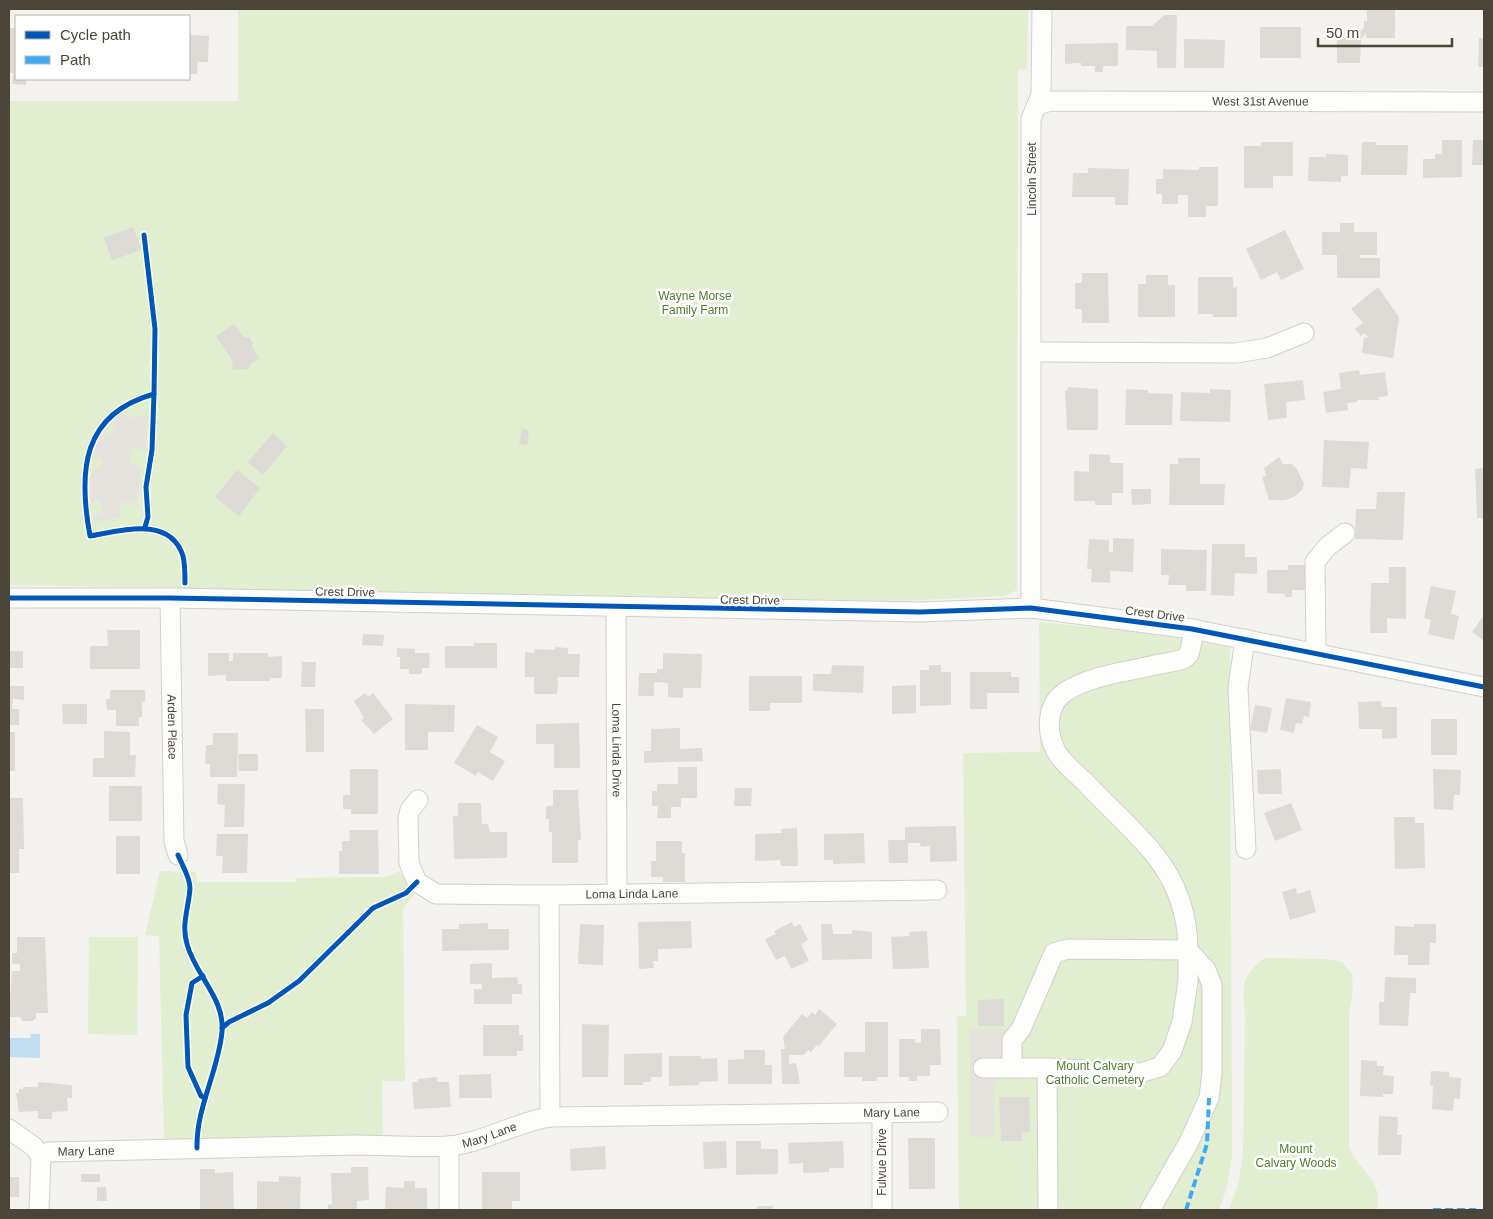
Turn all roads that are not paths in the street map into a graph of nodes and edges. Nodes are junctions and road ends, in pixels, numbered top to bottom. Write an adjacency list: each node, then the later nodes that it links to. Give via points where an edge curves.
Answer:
1 (1042, 9): 3 (street, Lincoln Street, via 1041,96)
2 (1484, 102): 3 (street, West 31st Avenue, via 1051,101)
3 (1037, 105): 5 (street, Lincoln Street, via 1032,119)
4 (1304, 333): 5 (street, via 1267,348 1236,353)
5 (1032, 352): 10 (street, Lincoln Street)
6 (1345, 533): 13 (street, via 1315,562)
7 (9, 598): 8 (street, Crest Drive)
8 (170, 598): 9 (street, Crest Drive); 17 (street, Arden Place, via 174,841)
9 (616, 608): 10 (street, Crest Drive, via 920,612); 19 (street, Loma Linda Drive)
10 (1031, 608): 11 (street, Crest Drive)
11 (1195, 629): 12 (street, Crest Drive); 21 (street, via 1189,654 1184,658 1079,685 1060,696 1051,710 1050,719 1051,739 1060,758 1143,841 1174,884 1185,914)
12 (1245, 639): 13 (street, Crest Drive); 16 (street, via 1238,688)
13 (1316, 654): 14 (street, Crest Drive)
14 (1484, 688)
15 (418, 800): 20 (street, Loma Linda Lane, via 408,818 409,863 422,888 445,895)
16 (1246, 849)
17 (178, 855)
18 (937, 890): 19 (street, Loma Linda Lane)
19 (617, 893): 20 (street, Loma Linda Lane)
20 (549, 895): 27 (street)
21 (1188, 950): 22 (street, via 1068,948 1054,953 1021,1030 1012,1040); 24 (street, via 1188,981 1182,1022 1172,1051 1160,1067 1140,1073); 35 (street, via 1206,970 1212,984 1210,1091 1189,1142)
22 (1012, 1067): 23 (street); 24 (street)
23 (983, 1068)
24 (1047, 1068): 34 (street)
25 (938, 1112): 26 (street, Mary Lane)
26 (882, 1113): 27 (street, Mary Lane); 33 (street, Fulvue Drive)
27 (550, 1117): 29 (street, Mary Lane, via 529,1120 476,1140)
28 (9, 1128): 30 (street)
29 (448, 1146): 30 (street, Mary Lane, via 196,1148 49,1152); 32 (street)
30 (41, 1156): 31 (street)
31 (39, 1210)
32 (450, 1210)
33 (882, 1210)
34 (1048, 1210)
35 (1150, 1210)

